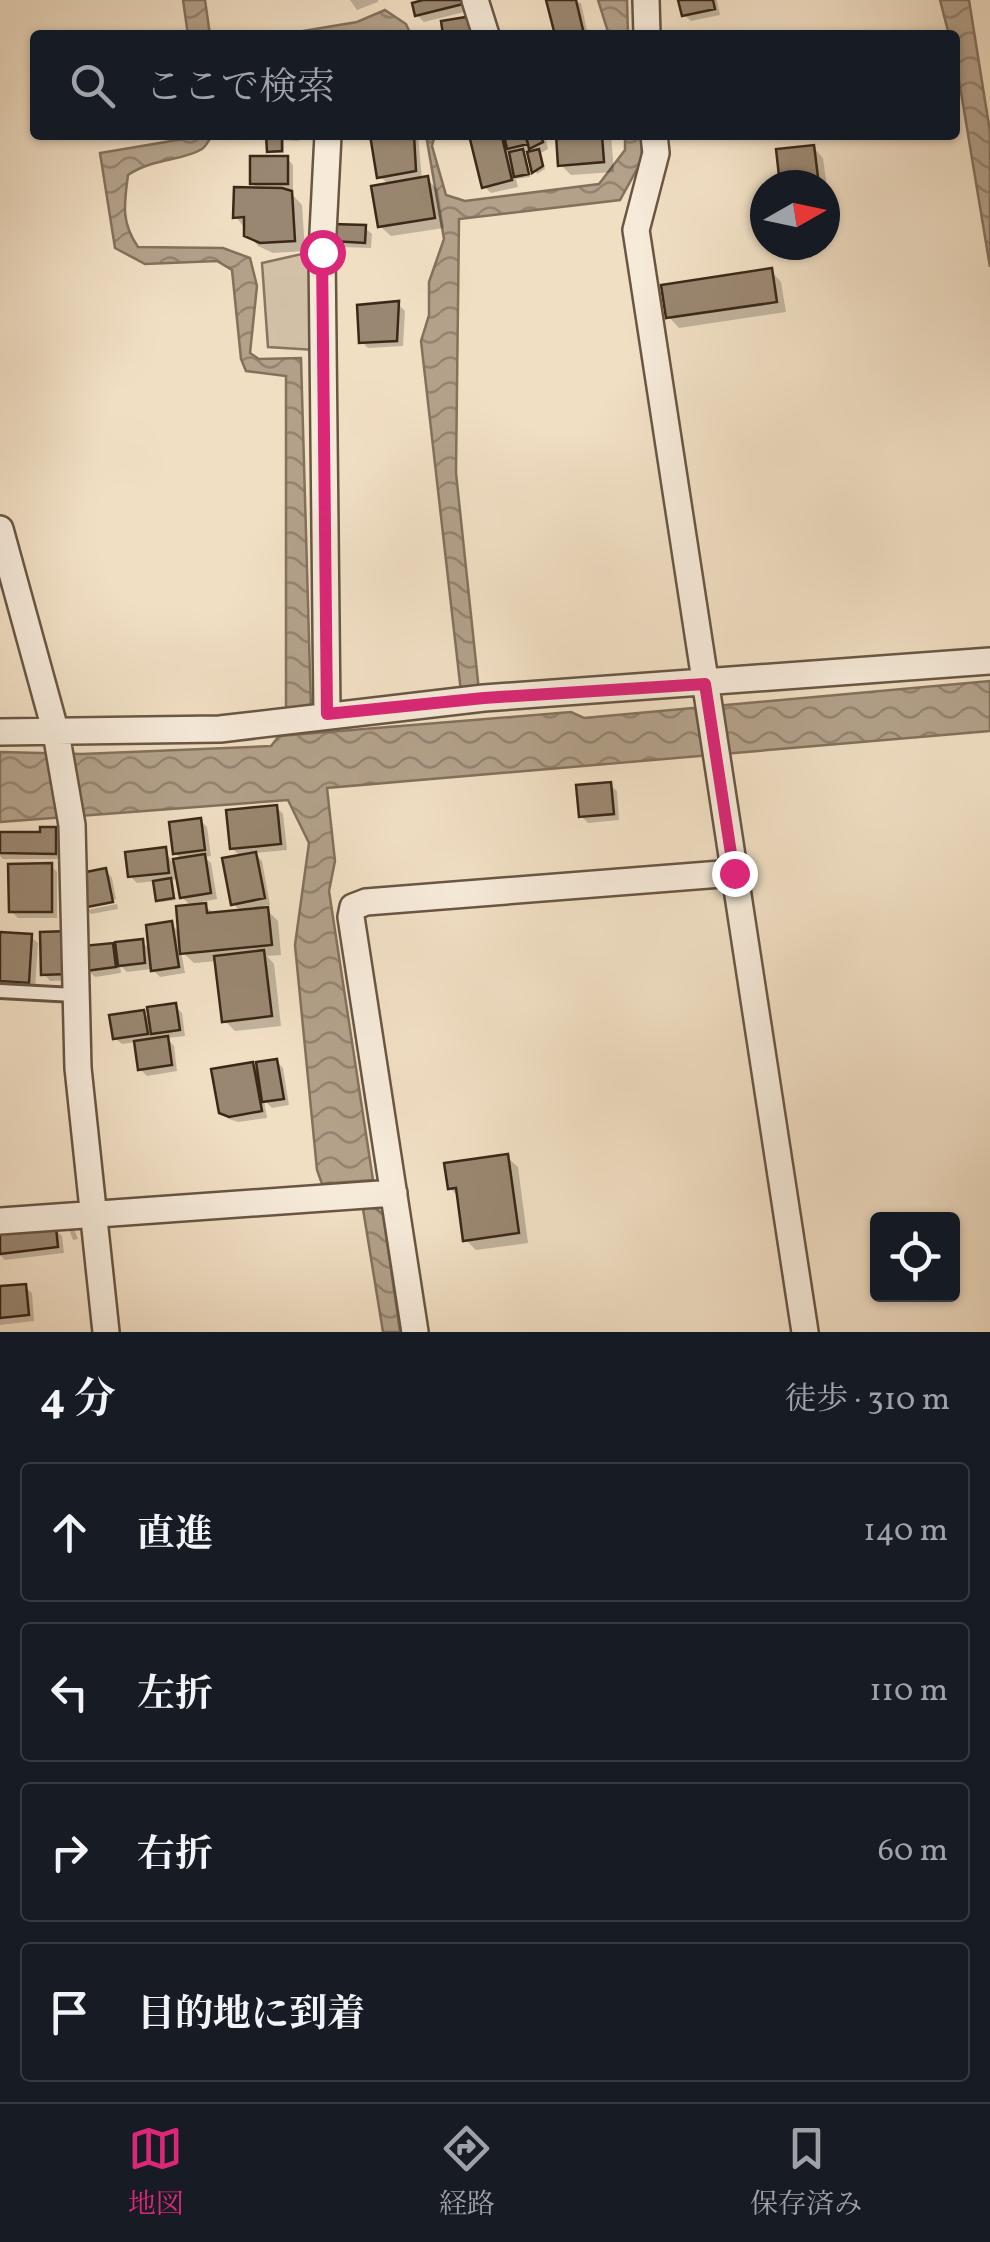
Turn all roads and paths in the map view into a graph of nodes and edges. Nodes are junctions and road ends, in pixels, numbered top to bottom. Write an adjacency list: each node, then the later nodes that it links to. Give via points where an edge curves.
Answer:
1 (475, 0): 3 (street)
2 (646, 0): 4 (street)
3 (484, 30)
4 (647, 30)
5 (328, 140): 10 (street, via 322,252)
6 (655, 140): 9 (street, via 636,230)
7 (0, 529): 12 (street)
8 (990, 661): 9 (street)
9 (706, 691): 10 (street, via 484,698); 13 (street)
10 (327, 714): 12 (street, via 220,729)
11 (0, 732): 12 (street)
12 (57, 739): 15 (street, via 72,825)
13 (734, 873): 16 (street, via 353,907); 21 (street)
14 (0, 991): 15 (lane)
15 (74, 995): 17 (street)
16 (394, 1194): 17 (street); 20 (street)
17 (94, 1214): 18 (street); 19 (street)
18 (0, 1221)
19 (106, 1332)
20 (415, 1332)
21 (805, 1332)

